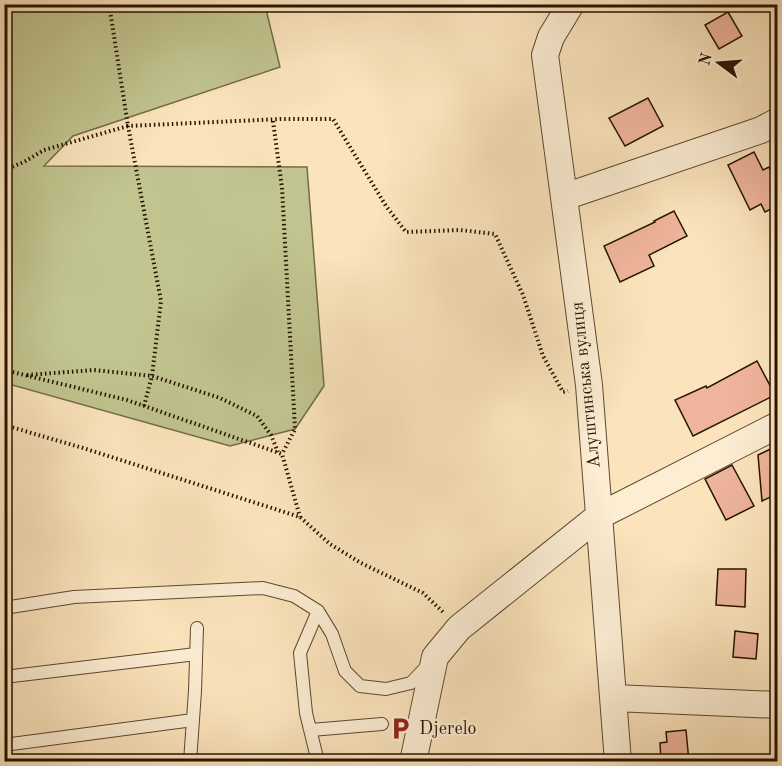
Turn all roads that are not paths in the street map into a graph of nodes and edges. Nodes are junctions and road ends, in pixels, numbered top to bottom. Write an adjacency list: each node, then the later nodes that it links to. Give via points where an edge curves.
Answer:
1 (568, 9): 3 (street, Алуштинська вулиця, via 545,54)
2 (777, 121): 3 (street, via 761,130)
3 (564, 197): 5 (street, Алуштинська вулиця, via 589,385)
4 (777, 425): 5 (street)
5 (599, 516): 10 (street, via 459,628); 12 (street, Алуштинська вулиця)
6 (4, 608): 7 (lane, via 74,597 263,588 294,596)
7 (318, 611): 10 (lane, via 332,634 345,671 360,686 386,688 411,683); 16 (lane, via 300,653)
8 (197, 627): 9 (lane)
9 (196, 654): 11 (lane); 14 (lane)
10 (435, 657): 20 (street)
11 (4, 677)
12 (614, 698): 13 (street); 21 (street, Алуштинська вулиця)
13 (777, 705)
14 (193, 720): 17 (lane); 18 (lane)
15 (382, 724): 16 (lane)
16 (310, 730): 19 (lane)
17 (4, 745)
18 (190, 762)
19 (318, 762)
20 (413, 762)
21 (618, 762)

